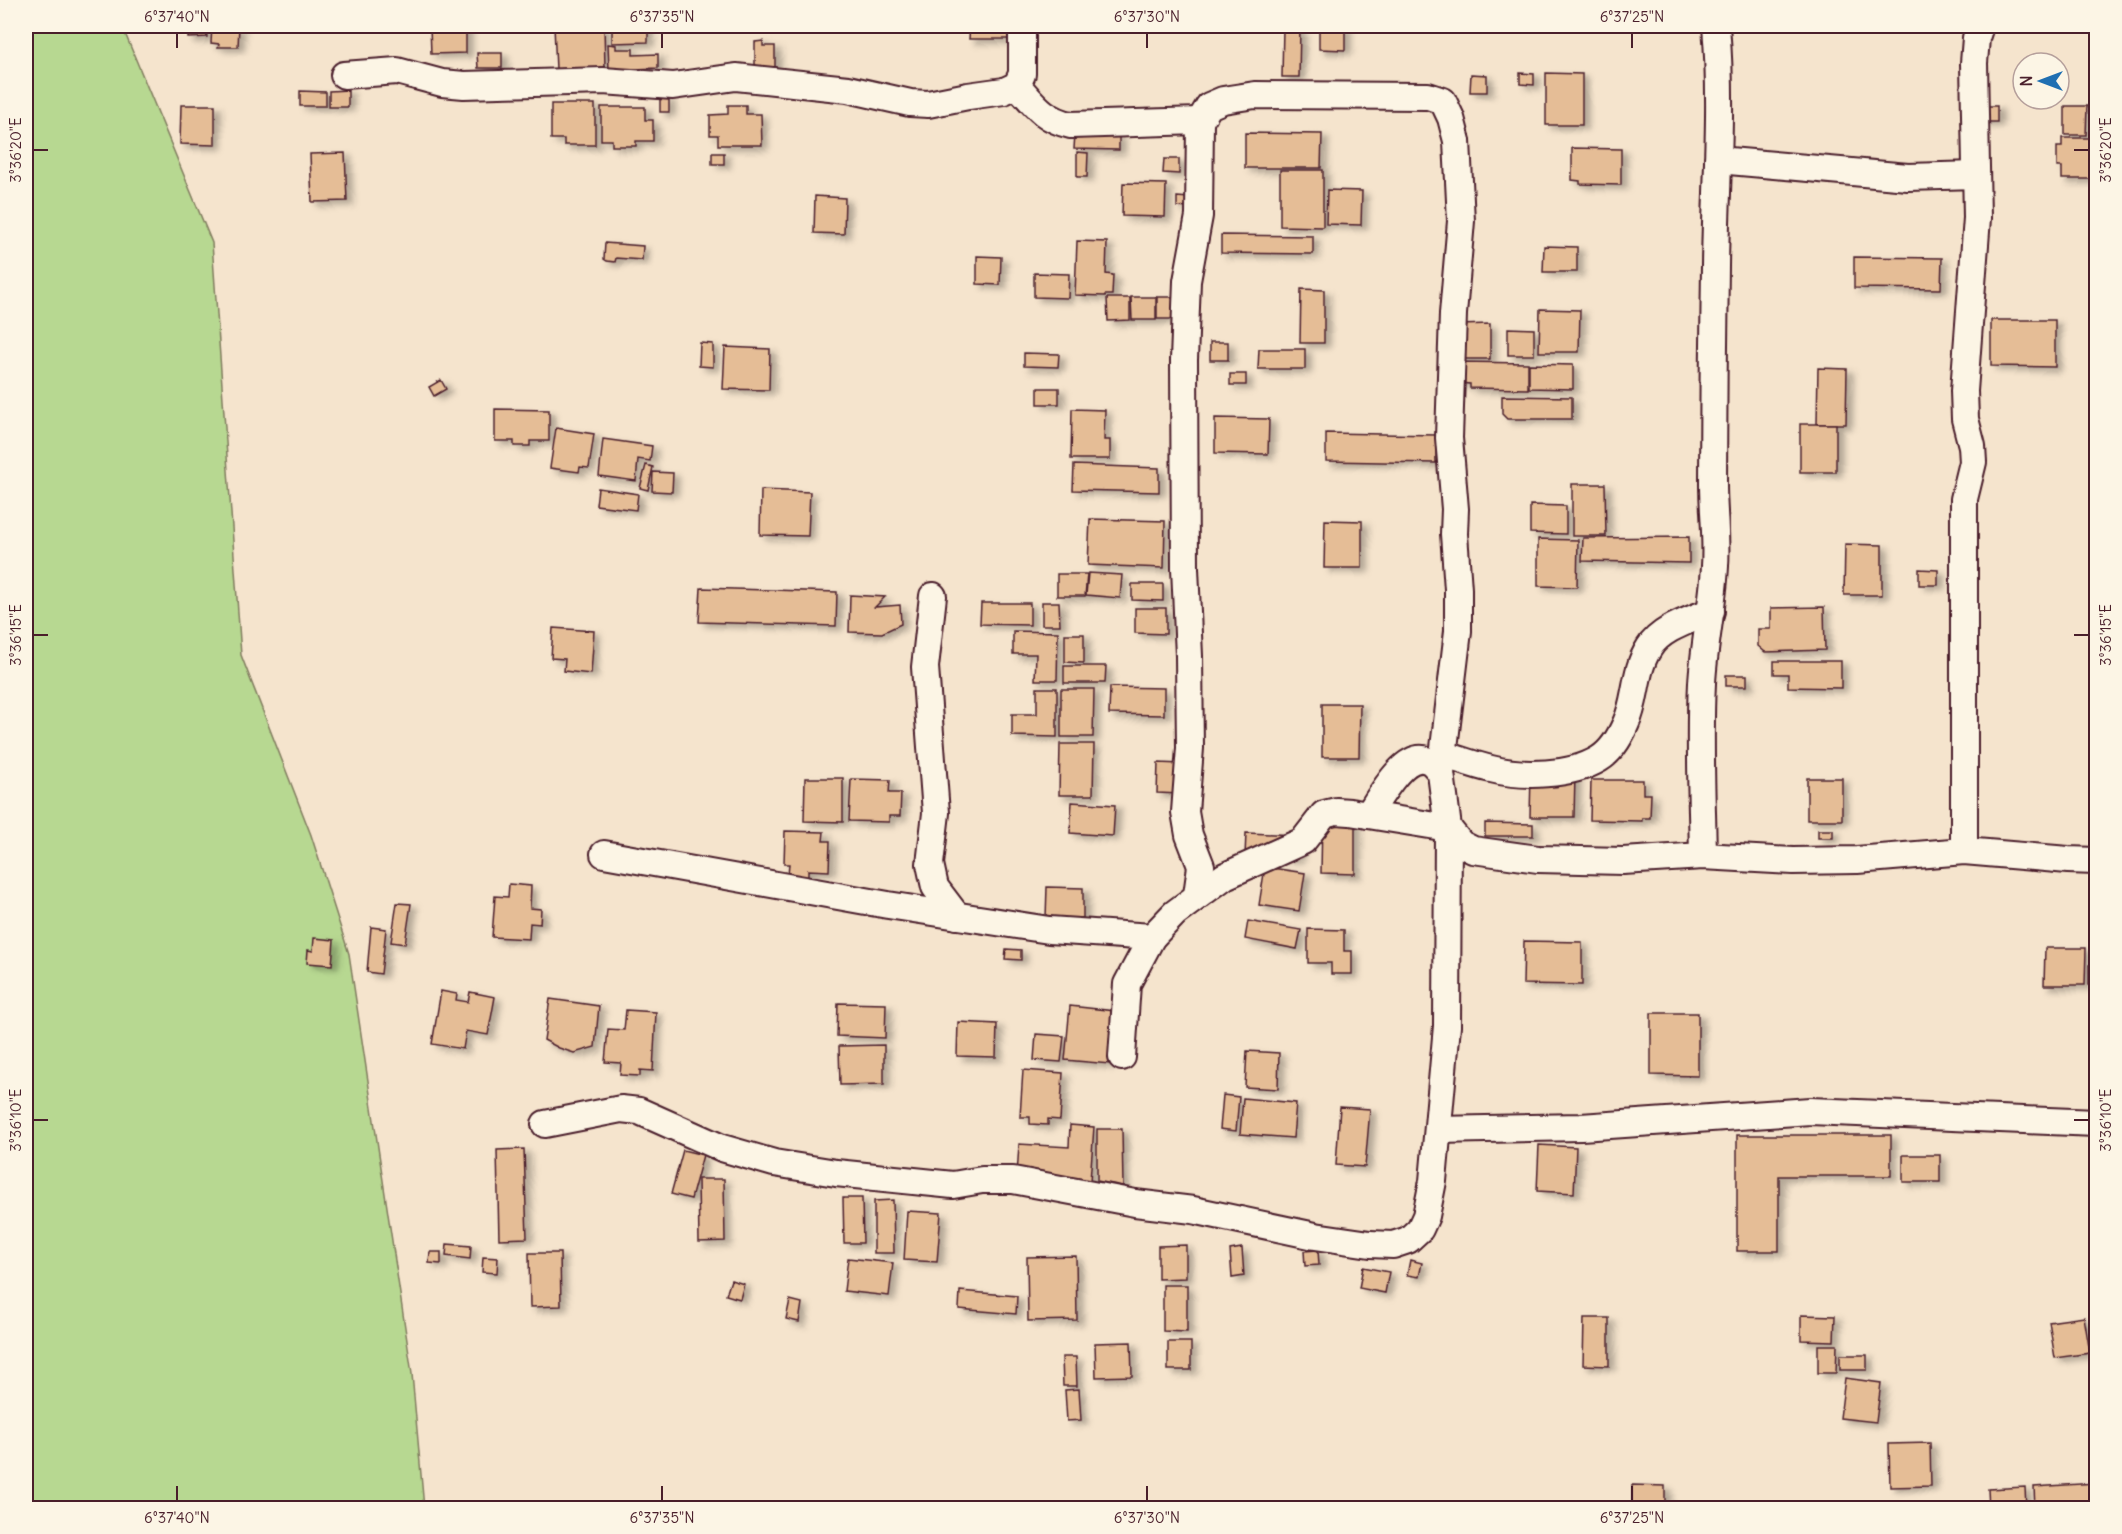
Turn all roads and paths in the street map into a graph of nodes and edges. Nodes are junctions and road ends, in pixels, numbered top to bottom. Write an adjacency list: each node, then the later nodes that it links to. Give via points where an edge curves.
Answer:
1 (1022, 26): 5 (street, via 1022,74)
2 (1716, 26): 7 (street, via 1720,70)
3 (1980, 26): 8 (street, via 1974,63)
4 (344, 75): 5 (street, via 397,71 464,85 603,81 673,87 736,77 848,89 928,104 1004,91)
5 (1017, 85): 6 (street, via 1039,110 1056,122 1071,125)
6 (1200, 121): 11 (street, via 1209,106 1255,95 1428,96 1443,101 1451,118 1460,167 1461,221 1452,314 1449,438 1458,589 1457,642); 18 (street, via 1199,216 1187,281 1184,473 1190,748 1185,812)
7 (1718, 160): 8 (street, via 1908,177); 10 (street, via 1713,403 1716,563)
8 (1976, 175): 14 (street, via 1977,218 1964,391 1973,462 1964,499)
9 (933, 596): 21 (street, via 925,667 936,813 930,864 935,887)
10 (1711, 611): 11 (street, via 1667,631 1649,647 1628,720 1616,743 1600,759 1573,770 1537,774); 16 (street, via 1702,687)
11 (1442, 763): 12 (street, via 1424,759 1403,765); 13 (street)
12 (1368, 815): 13 (street); 19 (street, via 1335,811 1324,814 1303,841)
13 (1448, 828): 16 (street, via 1461,844 1473,850 1538,859 1623,861); 26 (street, via 1447,1026)
14 (1964, 851): 16 (street, via 1857,860); 17 (street)
15 (604, 854): 21 (street)
16 (1703, 856)
17 (2097, 861)
18 (1201, 866): 19 (street); 20 (street)
19 (1225, 876): 20 (street)
20 (1197, 895): 22 (street)
21 (957, 916): 22 (street, via 1049,930)
22 (1152, 937): 23 (street, via 1127,984)
23 (1122, 1057)
24 (2097, 1123): 26 (street, via 1810,1111 1581,1127)
25 (545, 1124): 26 (street, via 621,1109 639,1111 722,1148 774,1163 847,1175 953,1185 1013,1180 1193,1210 1315,1236 1393,1245 1408,1240 1426,1216)
26 (1438, 1130)

